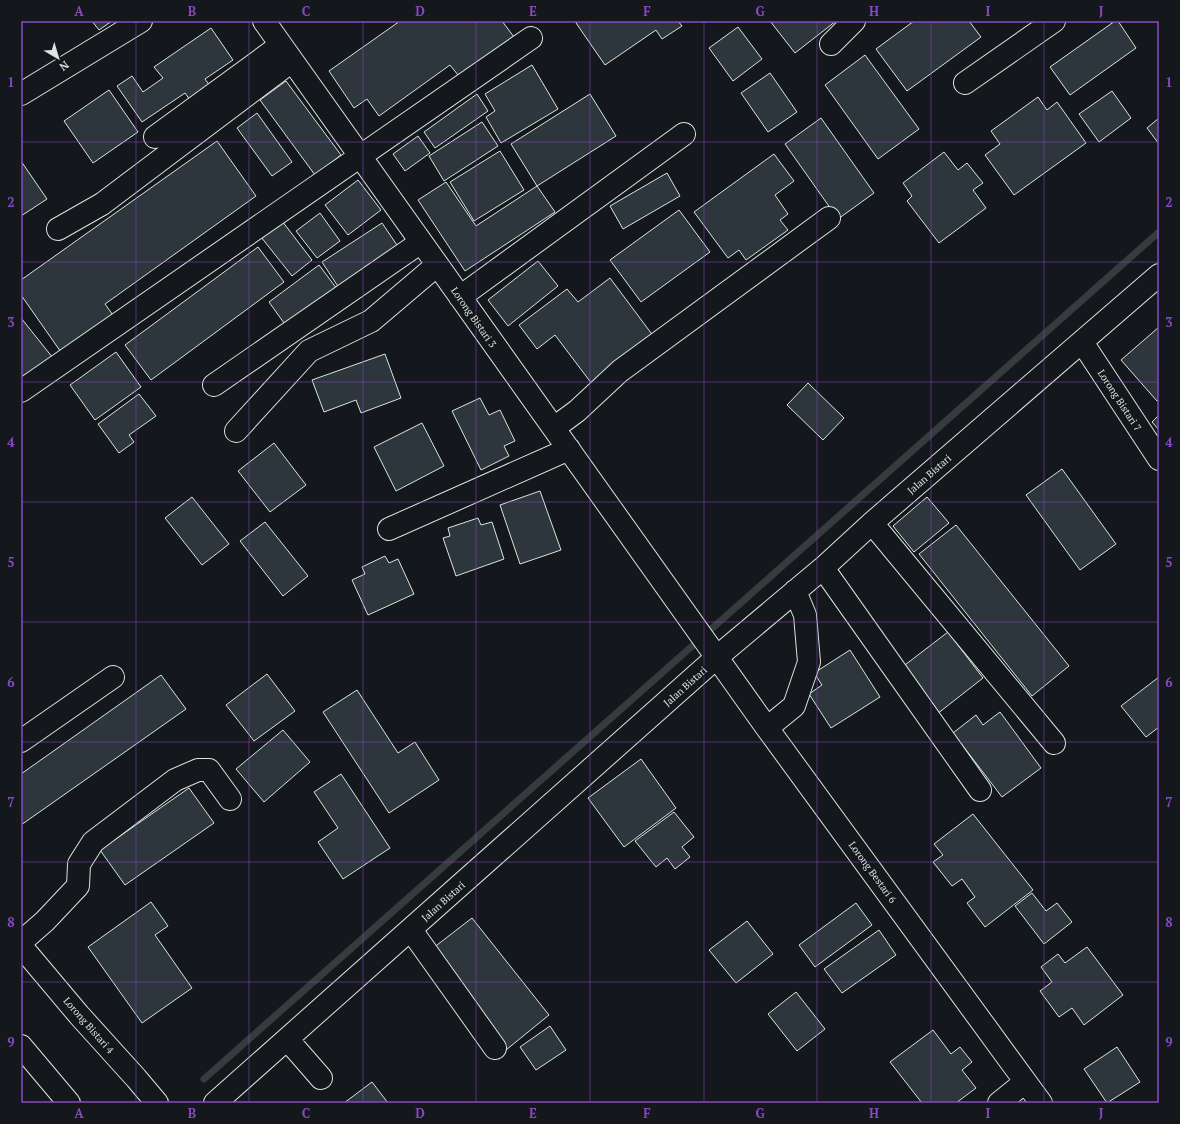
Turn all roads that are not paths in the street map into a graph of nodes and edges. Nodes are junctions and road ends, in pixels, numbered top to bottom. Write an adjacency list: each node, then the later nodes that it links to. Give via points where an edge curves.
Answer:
1 (141, 21): 9 (street)
2 (264, 21): 7 (street, Lorong Bistari 3)
3 (854, 21): 6 (street)
4 (1054, 21): 8 (street)
5 (530, 38): 12 (street)
6 (831, 44)
7 (287, 53): 11 (street); 12 (street, Lorong Bistari 3); 14 (street, via 102,204)
8 (965, 82)
9 (21, 94)
10 (684, 134): 18 (street)
11 (155, 137)
12 (360, 157): 15 (street, Lorong Bistari 3); 21 (street)
13 (829, 218): 22 (street, via 620,371 577,411)
14 (58, 229)
15 (421, 242): 16 (street, Lorong Bistari 3); 20 (street)
16 (437, 265): 18 (street, Lorong Bistari 3); 23 (street, via 371,321 309,351)
17 (1159, 275): 19 (street, Jalan Bistari)
18 (460, 297): 22 (street, Lorong Bistari 3)
19 (1082, 342): 25 (street, Lorong Bistari 7); 26 (street, Jalan Bistari)
20 (214, 385)
21 (21, 391)
22 (554, 428): 24 (street, Lorong Bistari 3)
23 (236, 431)
24 (569, 449): 27 (street); 30 (street, Lorong Bistari 3)
25 (1159, 459)
26 (872, 523): 28 (street, Jalan Bistari); 34 (street)
27 (389, 529)
28 (823, 568): 29 (street, Jalan Bistari); 35 (street)
29 (795, 591): 30 (street, Jalan Bistari); 32 (street, via 805,615 809,662 794,706)
30 (711, 649): 32 (street, Lorong Bestari 6); 37 (street, Jalan Bistari)
31 (112, 677): 33 (street)
32 (767, 728): 44 (street, Lorong Bestari 6)
33 (21, 741)
34 (1054, 743)
35 (980, 790)
36 (230, 799): 38 (street, via 209,770 198,770 175,780 93,842 79,864 78,886)
37 (411, 930): 40 (street, Jalan Bistari); 42 (street)
38 (21, 942)
39 (21, 946): 46 (street, Lorong Bistari 4)
40 (287, 1039): 43 (street); 47 (street, Jalan Bistari)
41 (21, 1046): 45 (street)
42 (495, 1048)
43 (321, 1078)
44 (1025, 1082): 48 (street); 49 (street, Lorong Bestari 6)
45 (69, 1103)
46 (157, 1103)
47 (215, 1103)
48 (999, 1103)
49 (1041, 1103)

